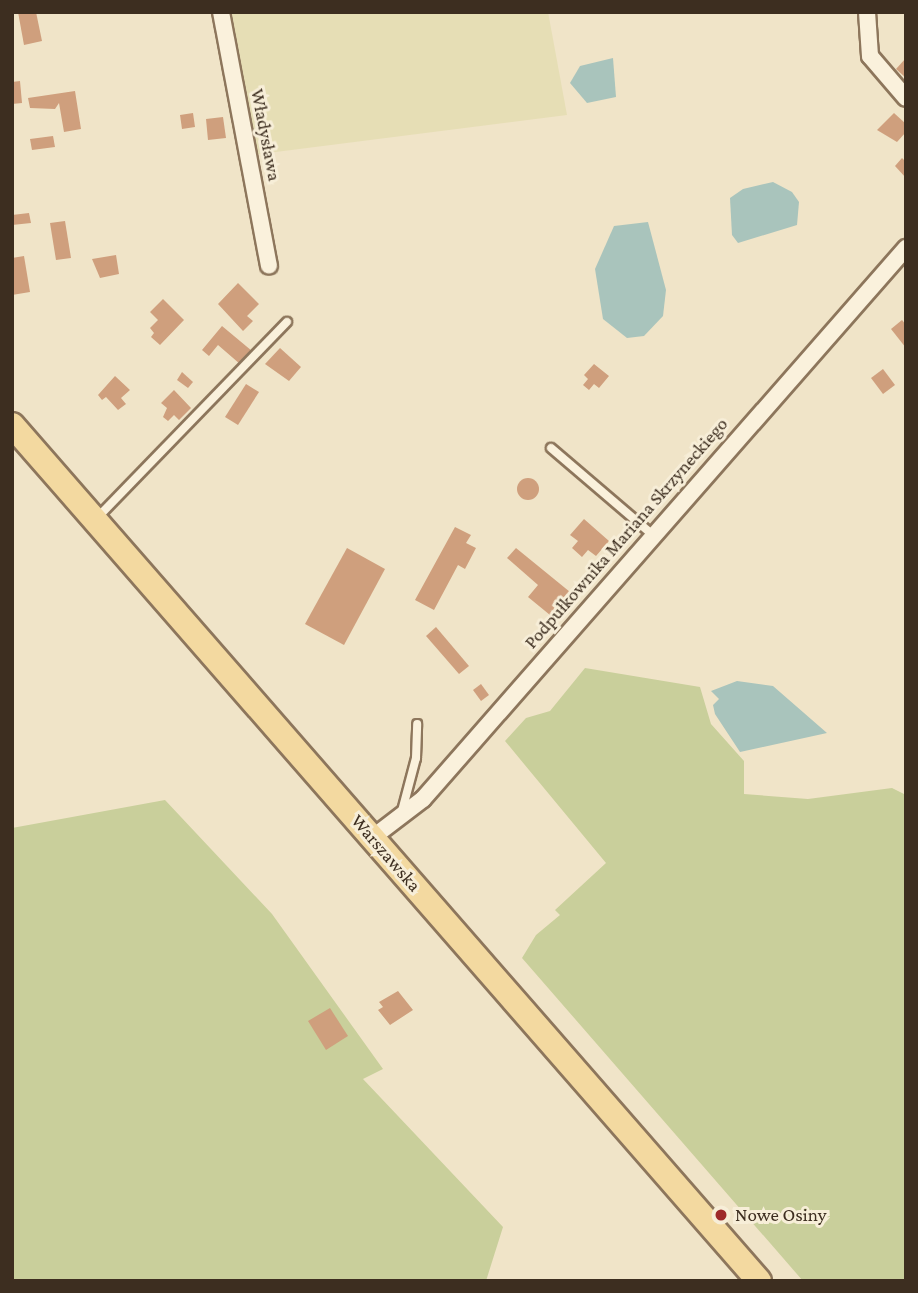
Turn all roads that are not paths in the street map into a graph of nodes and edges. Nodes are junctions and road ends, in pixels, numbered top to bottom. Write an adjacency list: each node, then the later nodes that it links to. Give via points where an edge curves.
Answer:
1 (221, 12): 5 (street, Władysława)
2 (867, 12): 3 (street, via 870,56)
3 (906, 98)
4 (906, 248): 10 (street, Podpułkownika Mariana Skrzyneckiego)
5 (269, 265)
6 (287, 322): 9 (lane, via 115,504)
7 (12, 425): 9 (main road, Warszawska)
8 (551, 448): 10 (lane)
9 (94, 520): 13 (main road, Warszawska)
10 (653, 535): 12 (street, Podpułkownika Mariana Skrzyneckiego, via 423,799)
11 (417, 724): 12 (lane, via 416,758)
12 (402, 811): 13 (street, Podpułkownika Mariana Skrzyneckiego)
13 (372, 838): 14 (main road, Warszawska)
14 (759, 1281)

